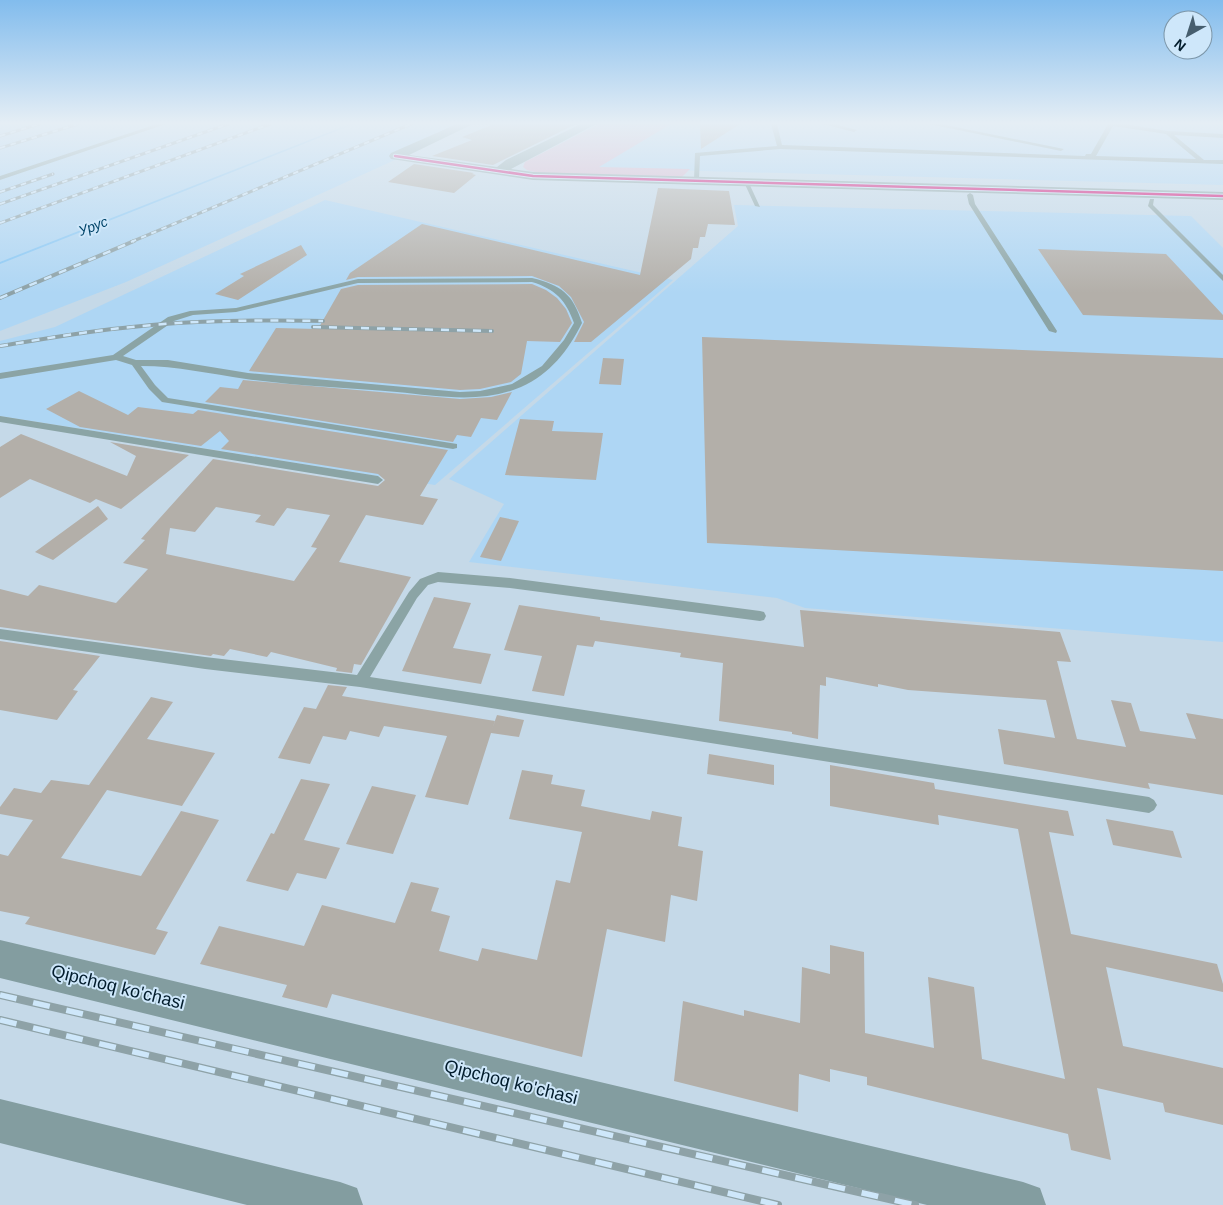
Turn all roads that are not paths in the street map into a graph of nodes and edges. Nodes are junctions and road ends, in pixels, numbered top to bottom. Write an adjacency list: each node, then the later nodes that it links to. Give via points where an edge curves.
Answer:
1 (745, 180): 7 (lane)
2 (746, 180): 3 (street, via 790,189)
3 (968, 192): 5 (street); 9 (lane, via 972,204)
4 (1223, 196): 5 (street)
5 (1149, 197): 6 (street); 8 (lane, via 1150,205)
6 (1223, 202)
7 (758, 206)
8 (1223, 279)
9 (1053, 332)
10 (116, 357): 11 (lane); 11 (lane, via 171,319 193,313 236,310 358,281 532,280 562,292 574,307 578,323 570,342 556,360 529,380 483,395 248,376 168,363); 12 (lane)
11 (135, 363): 14 (lane, via 164,400)
12 (0, 376)
13 (0, 419): 15 (lane)
14 (453, 446)
15 (378, 480)
16 (760, 616): 18 (lane, via 510,583 438,577 424,582 413,594)
17 (0, 634): 18 (lane, via 205,664)
18 (360, 681): 19 (lane)
19 (1149, 805)
20 (0, 959): 23 (main road, Qipchoq ko'chasi)
21 (0, 1121): 22 (main road)
22 (340, 1205)
23 (1023, 1205)

